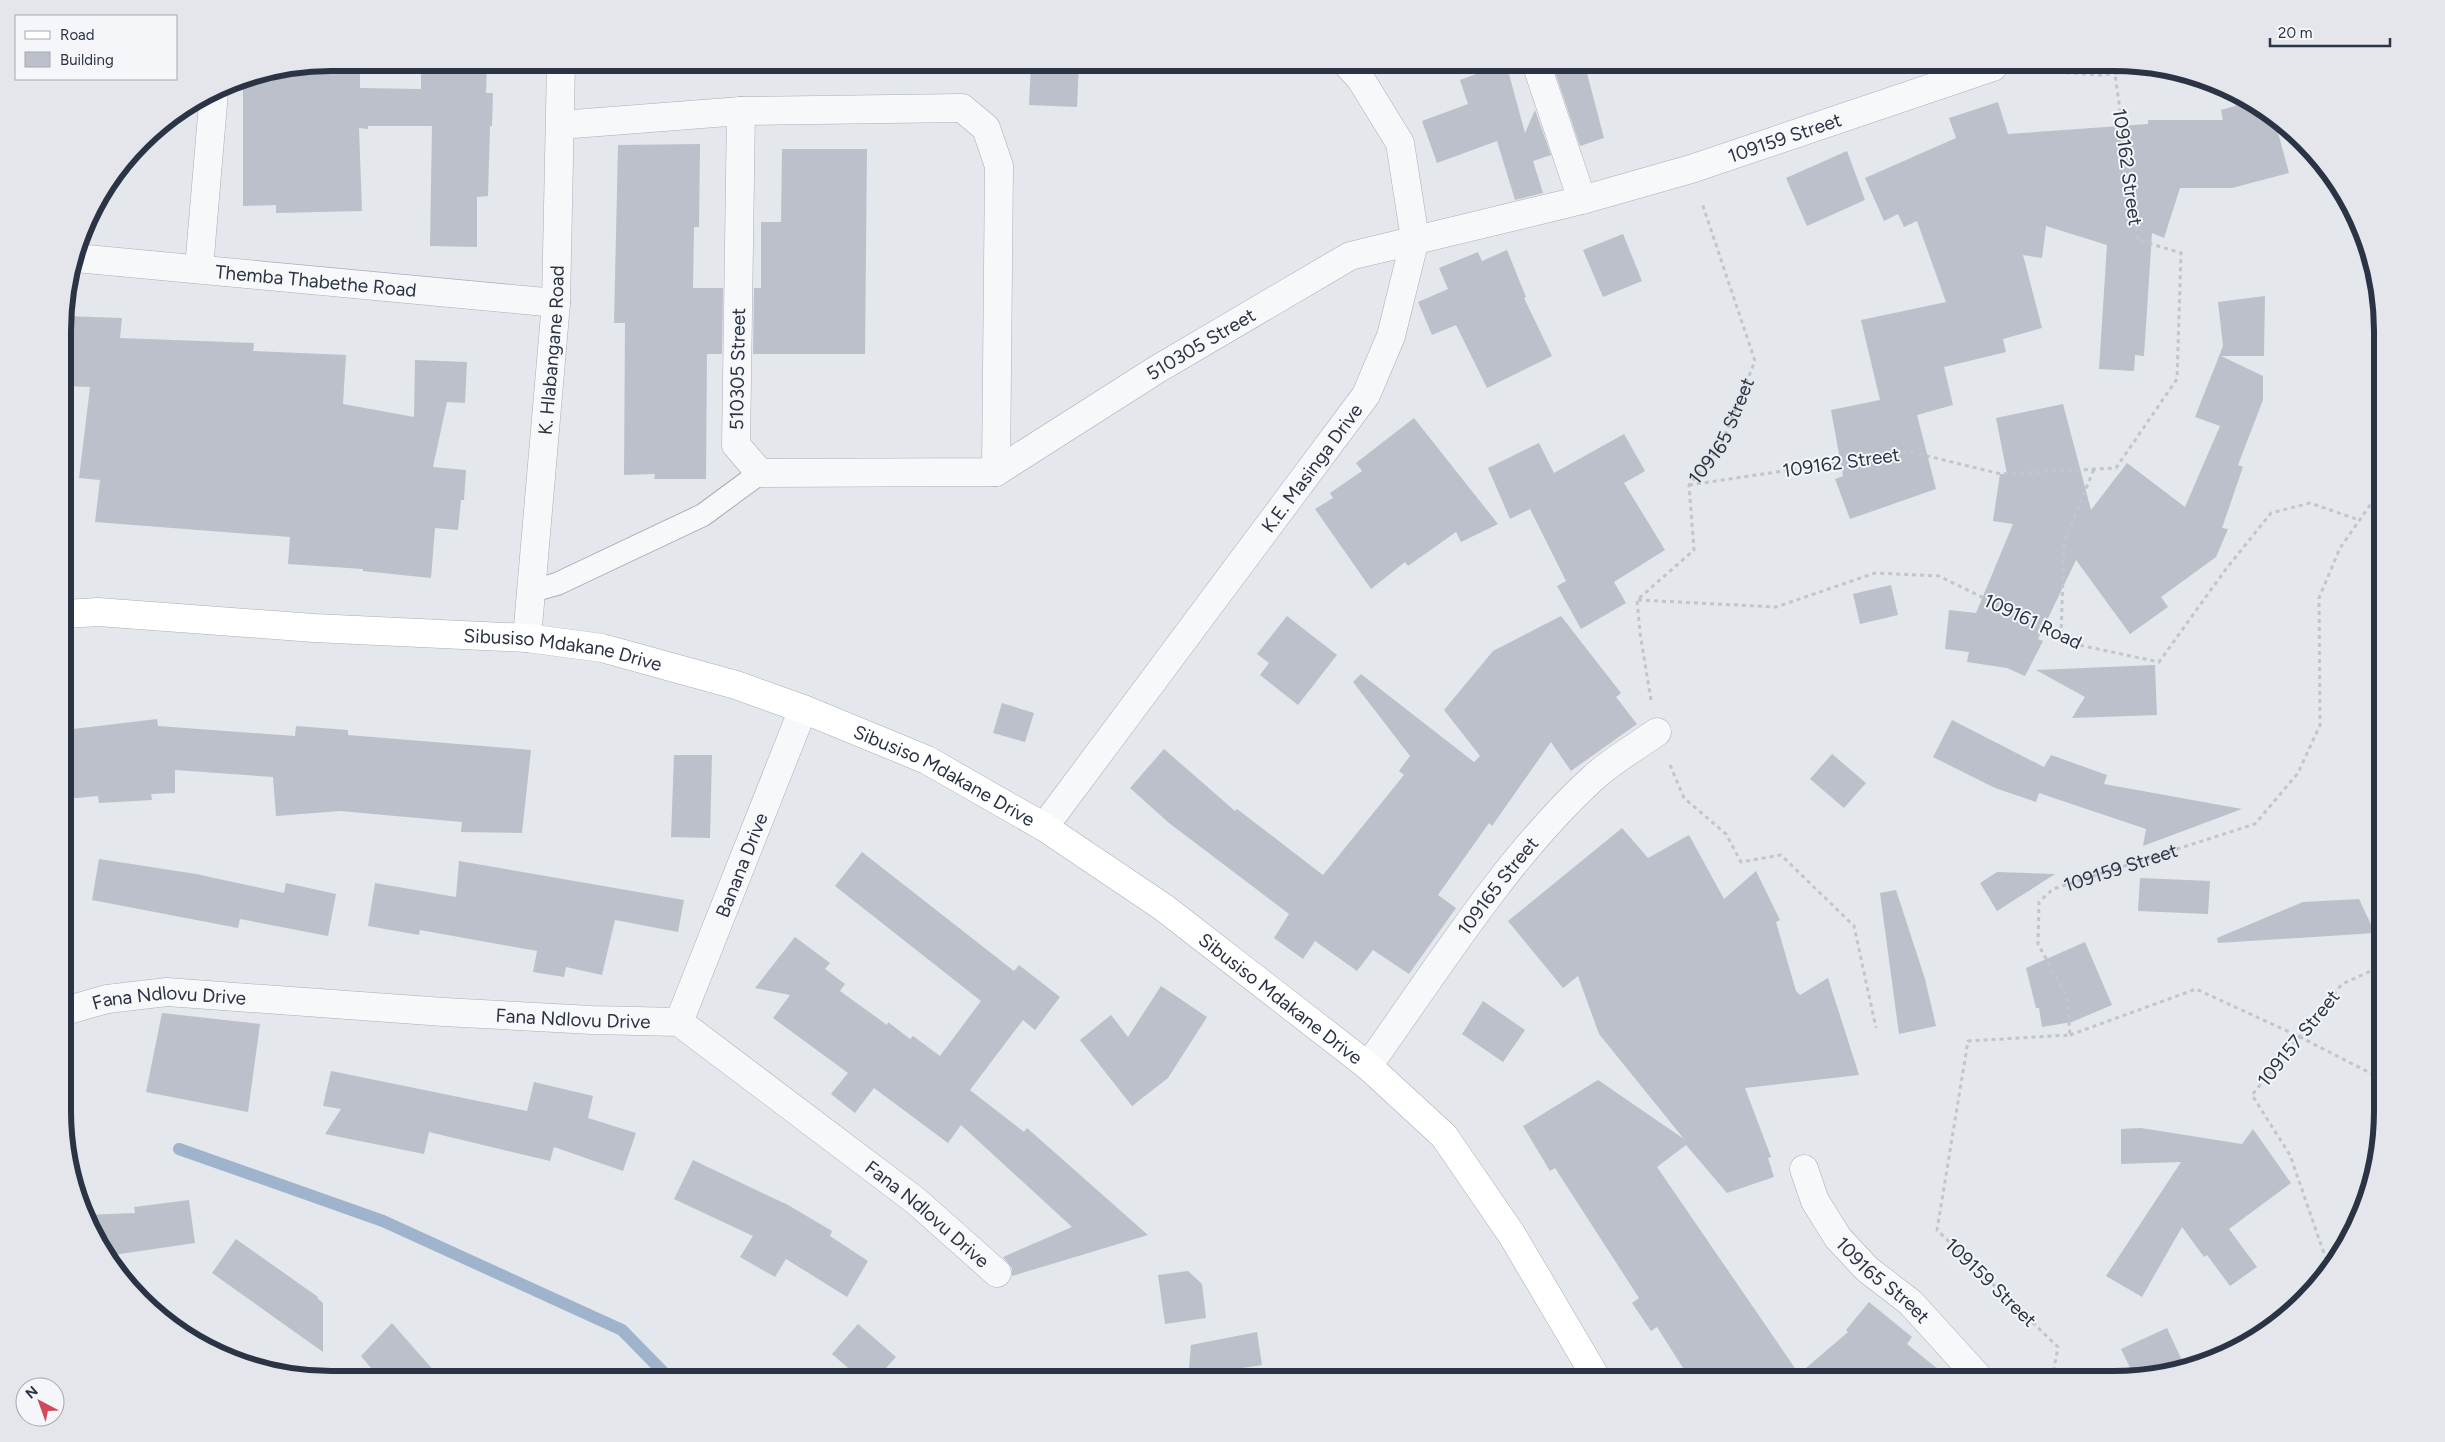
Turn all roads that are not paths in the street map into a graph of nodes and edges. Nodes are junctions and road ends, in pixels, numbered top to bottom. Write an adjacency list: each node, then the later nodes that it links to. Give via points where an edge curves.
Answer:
1 (561, 71): 7 (street, K. Hlabangane Road)
2 (1354, 71): 9 (street, K.E. Masinga Drive, via 1400,143)
3 (1539, 71): 8 (street)
4 (1975, 71): 8 (street, 109159 Street, via 1690,169)
5 (213, 99): 11 (street)
6 (741, 111): 7 (street); 13 (street, via 962,108 986,128 999,166); 14 (street, 510305 Street, via 736,445)
7 (560, 125): 12 (street, K. Hlabangane Road)
8 (1582, 200): 9 (street, 109159 Street)
9 (1415, 239): 13 (street, 510305 Street, via 1350,256 1156,370); 20 (street, K.E. Masinga Drive, via 1391,336 1366,395)
10 (82, 258): 11 (street, Themba Thabethe Road)
11 (199, 268): 12 (street, Themba Thabethe Road)
12 (556, 303): 15 (street, K. Hlabangane Road)
13 (996, 472): 14 (street)
14 (760, 473): 15 (lane, via 703,515 557,584)
15 (532, 591): 17 (street, K. Hlabangane Road)
16 (71, 614): 17 (street, Sibusiso Mdakane Drive, via 98,612 314,628)
17 (527, 638): 18 (street, Sibusiso Mdakane Drive, via 602,648 736,685)
18 (803, 709): 20 (street, Sibusiso Mdakane Drive, via 927,760); 22 (street, Banana Drive)
19 (1657, 732): 23 (street, 109165 Street, via 1594,777 1549,822 1505,875)
20 (1044, 828): 23 (street, Sibusiso Mdakane Drive, via 1163,907)
21 (71, 1009): 22 (street, Fana Ndlovu Drive, via 107,999 167,992 444,1012)
22 (679, 1022): 25 (street, Fana Ndlovu Drive, via 916,1201)
23 (1368, 1066): 26 (street, Sibusiso Mdakane Drive, via 1444,1136 1512,1235)
24 (1804, 1169): 27 (street, 109165 Street, via 1815,1201 1838,1238 1867,1269 1911,1303)
25 (998, 1272)
26 (1592, 1371)
27 (1973, 1371)

